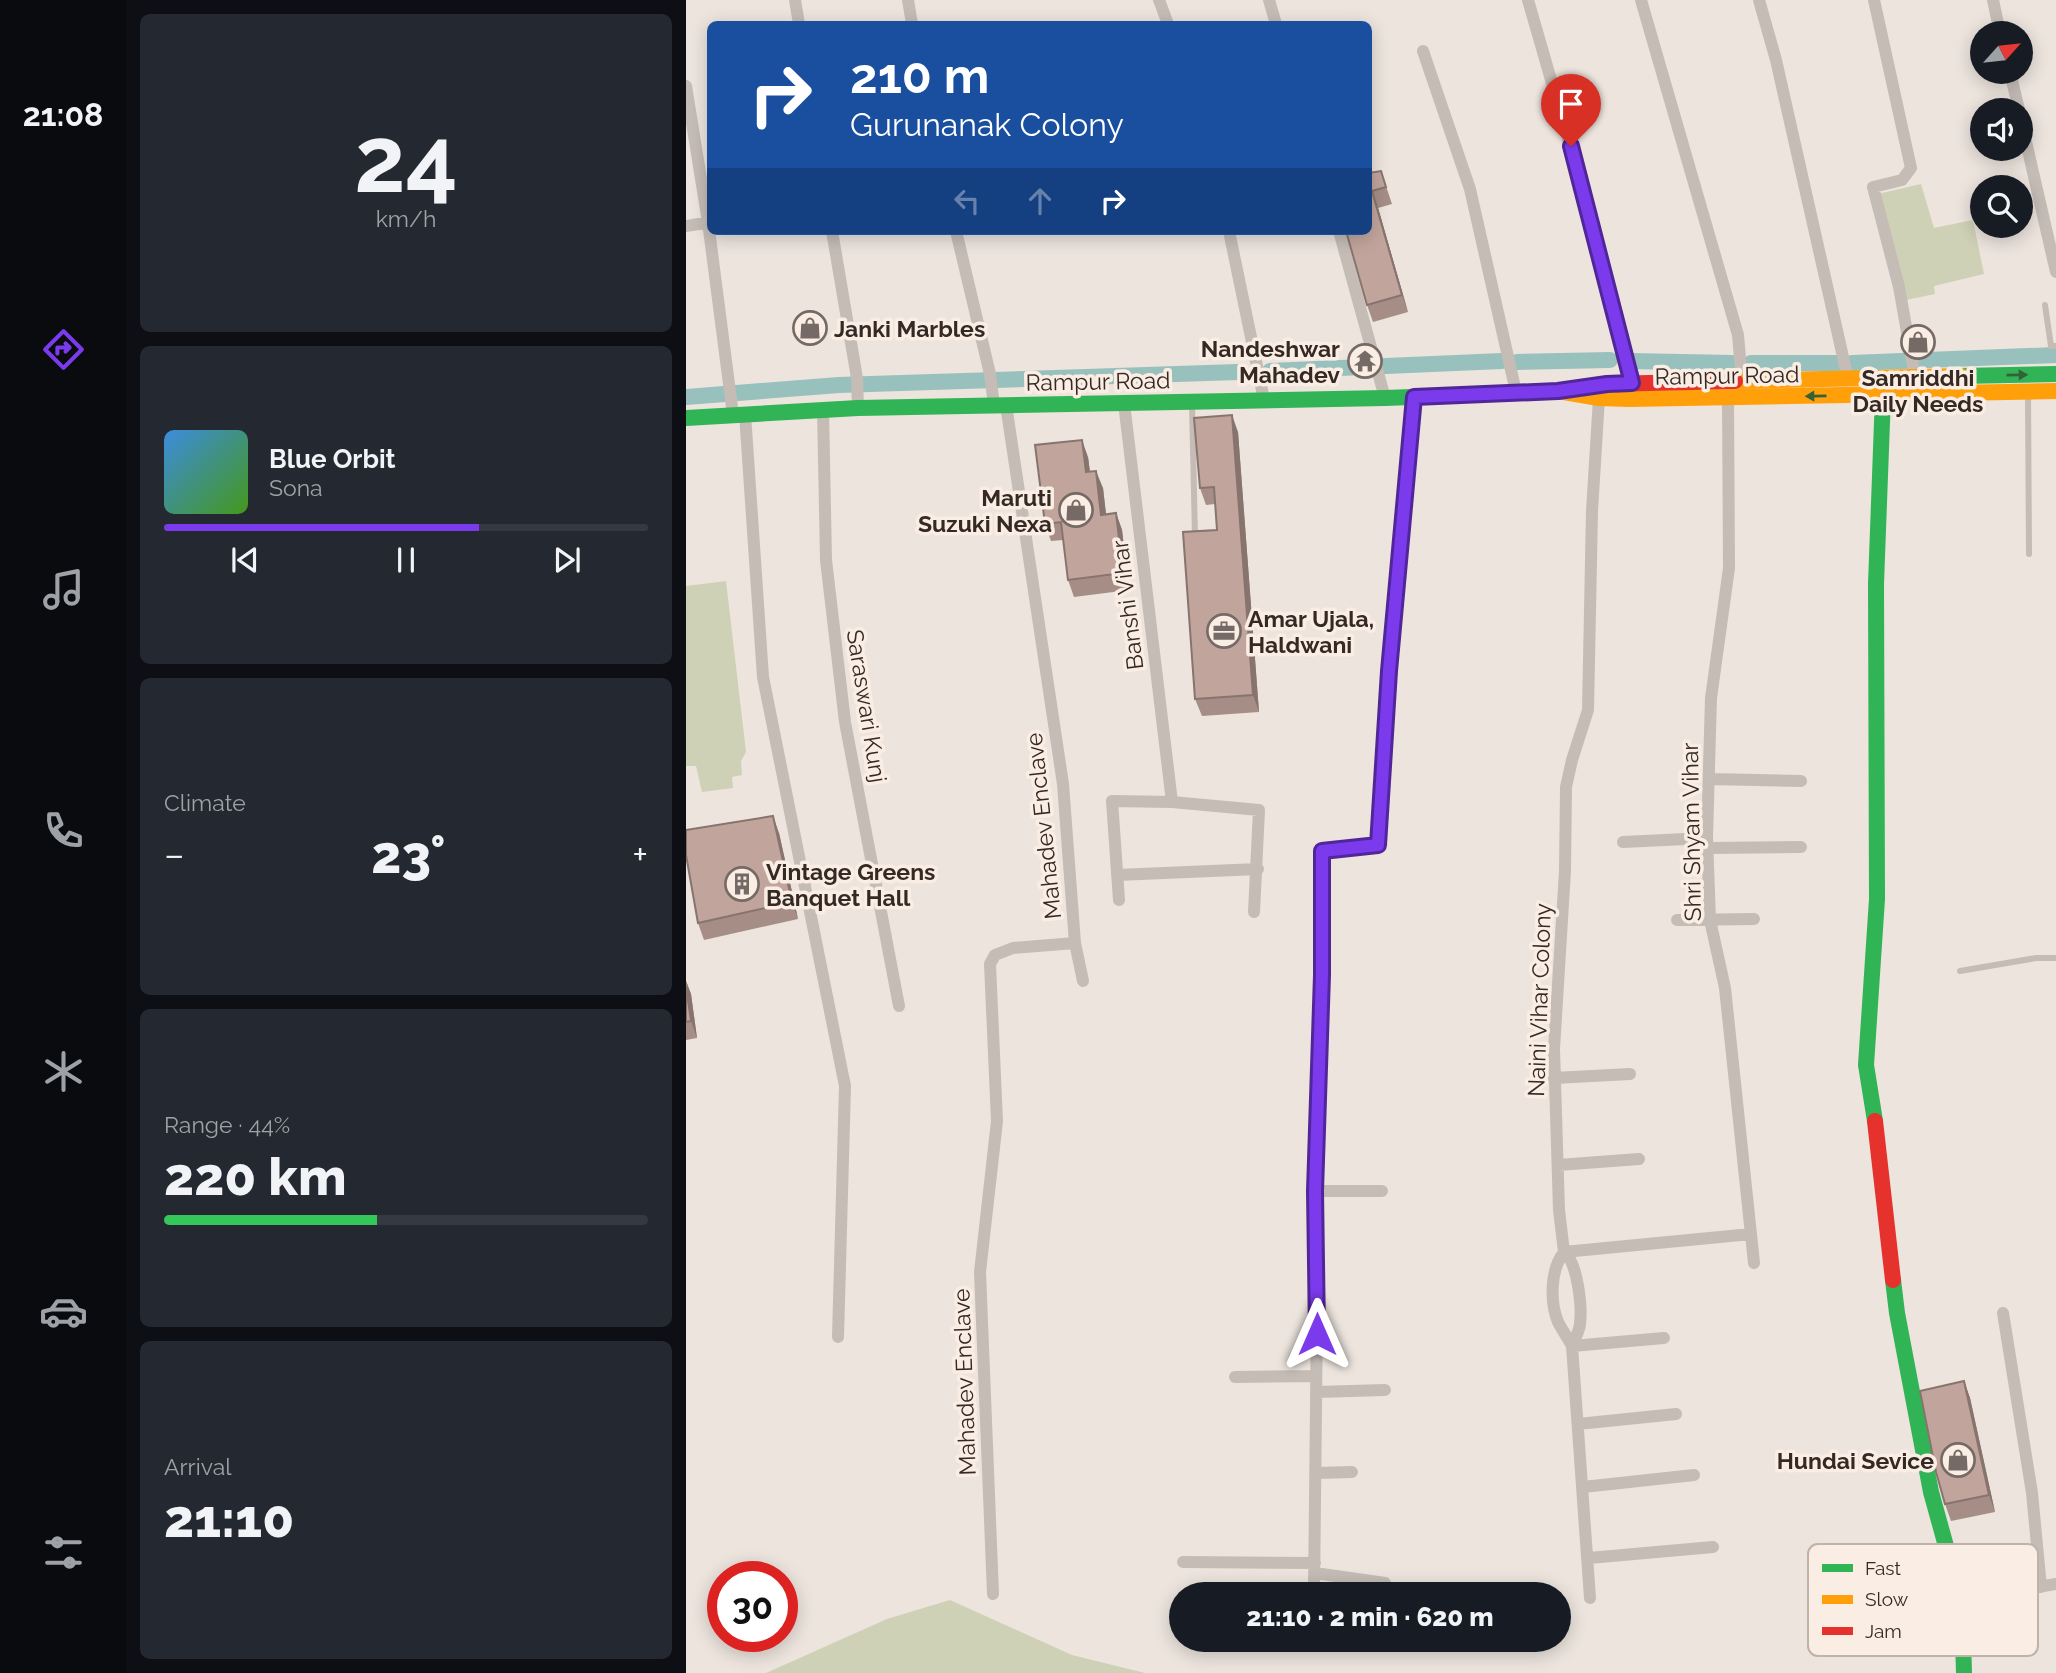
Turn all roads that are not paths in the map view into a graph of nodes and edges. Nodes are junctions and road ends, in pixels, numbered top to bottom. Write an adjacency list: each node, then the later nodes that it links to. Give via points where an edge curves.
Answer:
1 (795, 0): 10 (street)
2 (908, 0): 11 (street)
3 (1159, 0): 12 (street)
4 (1269, 0): 13 (street)
5 (1528, 0): 33 (street)
6 (1641, 0): 32 (street, via 1738,335)
7 (1759, 0): 31 (street)
8 (1874, 0): 29 (street, via 1911,169 1902,180 1872,187 1899,287)
9 (1993, 0): 14 (street)
10 (798, 21)
11 (912, 21)
12 (1167, 21)
13 (1275, 21)
14 (1997, 21)
15 (1423, 51): 37 (street, via 1470,189)
16 (686, 86): 18 (street)
17 (2030, 161): 26 (street)
18 (707, 210)
19 (707, 222): 20 (street)
20 (686, 226)
21 (711, 235): 49 (street)
22 (833, 235): 47 (street)
23 (957, 235): 43 (street, Mahadev Enclave)
24 (1230, 235): 44 (street)
25 (1340, 235): 40 (street)
26 (2056, 272)
27 (2045, 305): 28 (lane, via 2051,346)
28 (2056, 346)
29 (1914, 373): 30 (main road, one-way to 30); 31 (main road)
30 (2056, 374)
31 (1848, 379): 32 (main road)
32 (1742, 381): 33 (main road)
33 (1632, 383): 34 (main road)
34 (1558, 391): 37 (main road, Rampur Road); 41 (main road, Rampur Road)
35 (2028, 391): 36 (main road, Rampur Road); 38 (main road, Rampur Road); 52 (lane)
36 (2056, 391)
37 (1516, 392): 39 (main road, Rampur Road)
38 (1883, 395): 42 (main road, Rampur Road, one-way to 42); 94 (main road, via 1876,584 1877,900 1866,1065 1910,1393)
39 (1414, 397): 40 (main road, Rampur Road); 75 (street, via 1378,845 1322,851)
40 (1385, 398): 44 (main road, Rampur Road)
41 (1599, 398): 42 (main road, Rampur Road); 72 (street, Naini Vihar Colony, via 1588,710 1566,788)
42 (1728, 398): 53 (street, Shri Shyam Vihar, via 1729,568 1712,698)
43 (998, 400): 46 (main road, Rampur Road); 47 (main road, Rampur Road); 66 (street, Mahadev Enclave, via 1063,783)
44 (1264, 400): 45 (main road, Rampur Road)
45 (1192, 402): 46 (main road, Rampur Road); 51 (lane)
46 (1124, 403): 55 (street, Banshi Vihar)
47 (858, 408): 48 (main road, Rampur Road)
48 (823, 409): 49 (main road, Rampur Road); 70 (street, Saraswari Kunj, via 826,560 845,722)
49 (737, 410): 50 (main road, Rampur Road); 81 (street, via 763,677 845,1086)
50 (686, 418)
51 (1195, 537)
52 (2029, 554)
53 (1709, 779): 54 (street); 57 (street, Shri Shyam Vihar)
54 (1801, 782)
55 (1172, 802): 59 (street, via 1259,810); 60 (street, via 1112,801)
56 (1623, 842): 57 (street)
57 (1708, 843): 58 (street); 65 (street, Shri Shyam Vihar)
58 (1801, 847)
59 (1258, 869): 60 (street); 62 (street)
60 (1117, 875): 61 (street)
61 (1119, 900)
62 (1254, 912)
63 (1754, 919): 65 (street)
64 (1678, 920): 65 (street)
65 (1710, 920): 77 (street, Shri Shyam Vihar, via 1725,988)
66 (1075, 943): 69 (street); 106 (street, Mahadev Enclave, via 1013,948 995,955 990,964 997,1121 980,1272)
67 (2056, 958): 68 (lane)
68 (1960, 971)
69 (1083, 981)
70 (899, 1006)
71 (1630, 1074): 72 (street)
72 (1554, 1078): 74 (street, Naini Vihar Colony)
73 (1639, 1159): 74 (street)
74 (1558, 1165): 78 (street, Naini Vihar Colony)
75 (1315, 1191): 76 (street); 84 (street)
76 (1382, 1191)
77 (1751, 1234): 78 (street); 79 (street, Shri Shyam Vihar)
78 (1564, 1252): 83 (street, Naini Vihar Colony, via 1577,1281 1580,1324); 83 (street, via 1555,1269 1553,1298 1559,1323)
79 (1754, 1263)
80 (2003, 1313): 95 (street)
81 (838, 1337)
82 (1664, 1338): 83 (street)
83 (1572, 1346): 89 (street, Naini Vihar Colony)
84 (1317, 1376): 85 (street); 87 (street)
85 (1235, 1377)
86 (1385, 1390): 87 (street)
87 (1316, 1392): 91 (street)
88 (1676, 1414): 89 (street)
89 (1578, 1424): 93 (street, Naini Vihar Colony)
90 (1352, 1472): 91 (street)
91 (1316, 1473): 100 (street)
92 (1693, 1475): 93 (street)
93 (1583, 1487): 97 (street, Naini Vihar Colony)
94 (1945, 1544)
95 (2036, 1544)
96 (1713, 1547): 97 (street)
97 (1589, 1558): 107 (street, Naini Vihar Colony)
98 (2038, 1559): 104 (street)
99 (1183, 1562): 100 (street)
100 (1315, 1568): 101 (street); 102 (street)
101 (1314, 1582)
102 (1380, 1582)
103 (2056, 1584): 104 (street)
104 (2041, 1587): 105 (street)
105 (2038, 1588)
106 (993, 1594)
107 (1590, 1598)

